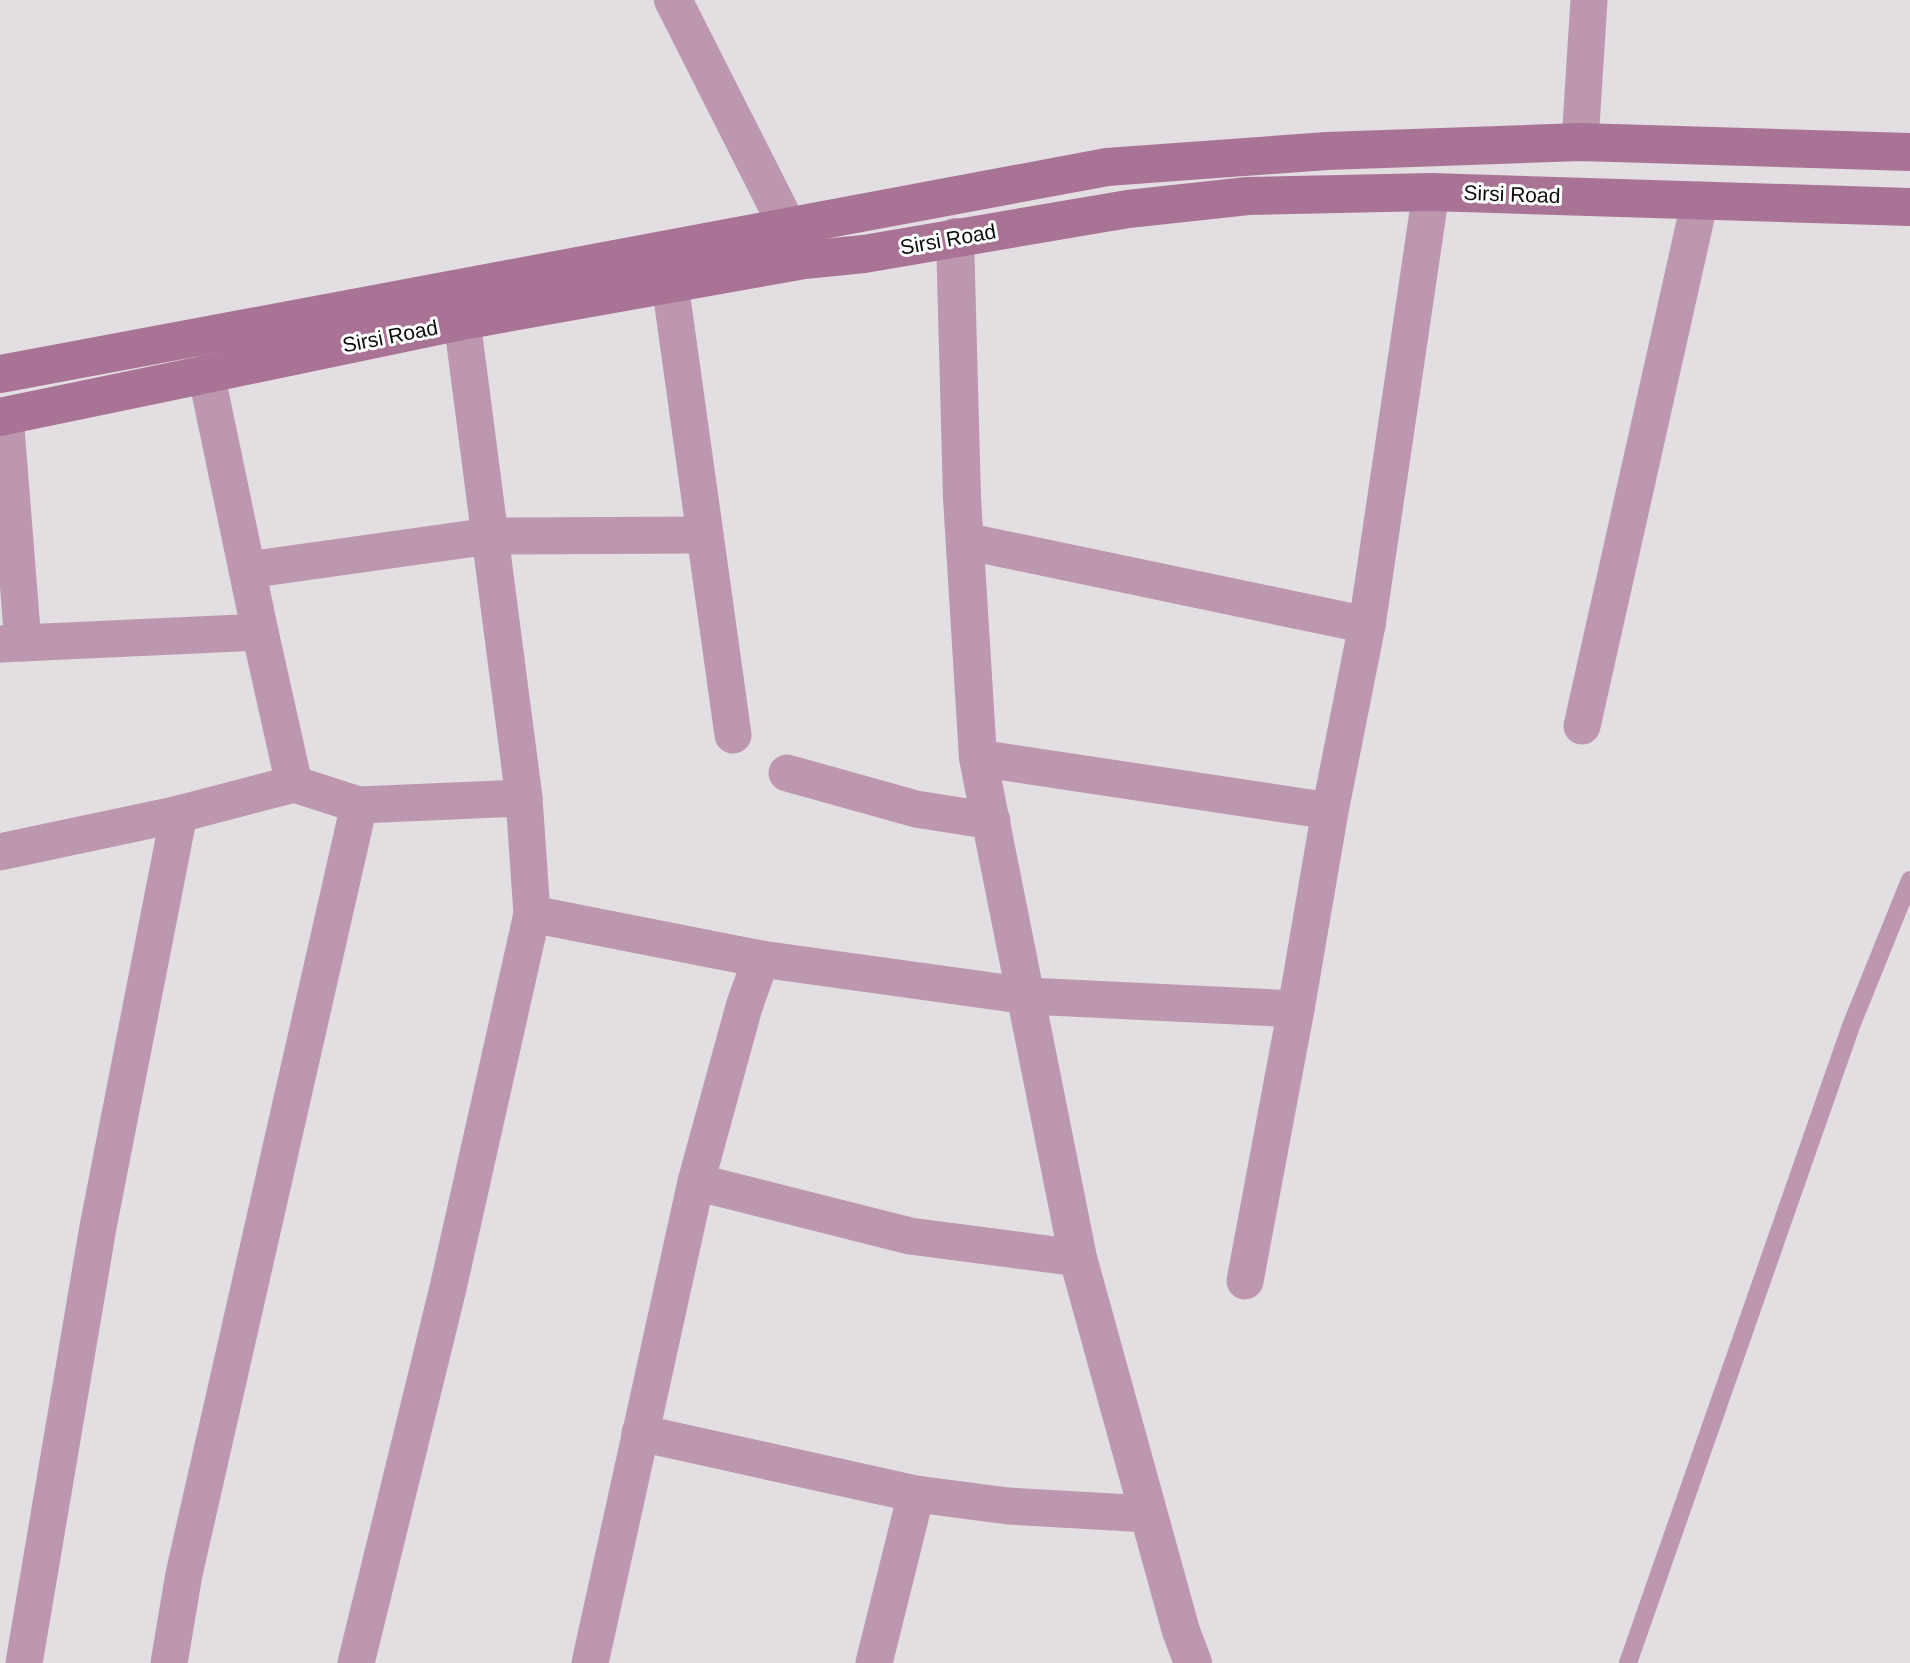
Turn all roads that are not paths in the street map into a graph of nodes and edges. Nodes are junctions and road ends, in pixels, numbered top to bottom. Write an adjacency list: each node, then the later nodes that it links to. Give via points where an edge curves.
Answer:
1 (673, 0): 8 (street)
2 (1589, 0): 3 (street)
3 (1580, 142): 4 (main road, Sirsi Road); 8 (main road, Sirsi Road, via 1327,151 1107,167)
4 (1910, 152)
5 (1431, 192): 6 (main road, Sirsi Road); 9 (main road, Sirsi Road, via 1248,196 1128,209); 20 (street)
6 (1700, 200): 7 (main road, Sirsi Road); 23 (street)
7 (1910, 208)
8 (788, 224): 10 (street); 14 (main road, Sirsi Road)
9 (955, 237): 10 (main road, Sirsi Road); 18 (street)
10 (804, 260): 11 (main road, Sirsi Road)
11 (670, 284): 12 (main road, Sirsi Road); 16 (street)
12 (462, 321): 13 (main road, Sirsi Road); 17 (street)
13 (206, 373): 15 (main road, Sirsi Road); 19 (street)
14 (0, 374)
15 (3, 417): 22 (street)
16 (704, 535): 17 (street); 24 (street)
17 (490, 536): 19 (street); 28 (street)
18 (965, 541): 20 (street); 25 (street)
19 (248, 570): 21 (street)
20 (1367, 625): 30 (street)
21 (260, 632): 22 (street); 27 (street)
22 (11, 643)
23 (1582, 726)
24 (733, 735)
25 (978, 758): 30 (street); 32 (street)
26 (787, 774): 32 (street, via 916,809)
27 (294, 784): 29 (street); 31 (street)
28 (524, 798): 29 (street); 35 (street)
29 (359, 804): 46 (street, via 187,1561)
30 (1330, 811): 38 (street)
31 (179, 814): 33 (street); 45 (street, via 98,1227)
32 (992, 821): 37 (street)
33 (0, 852)
34 (1910, 880): 51 (lane, via 1851,1026)
35 (532, 914): 36 (street); 47 (street, via 448,1288)
36 (761, 959): 37 (street); 39 (street)
37 (1027, 996): 38 (street); 40 (street)
38 (1296, 1009): 41 (street)
39 (696, 1182): 40 (street, via 910,1236); 42 (street)
40 (1078, 1258): 44 (street)
41 (1245, 1281)
42 (640, 1433): 43 (street); 48 (street)
43 (916, 1494): 44 (street, via 1008,1506); 49 (street)
44 (1148, 1514): 50 (street)
45 (24, 1663)
46 (169, 1663)
47 (356, 1663)
48 (590, 1663)
49 (874, 1663)
50 (1193, 1663)
51 (1628, 1663)

